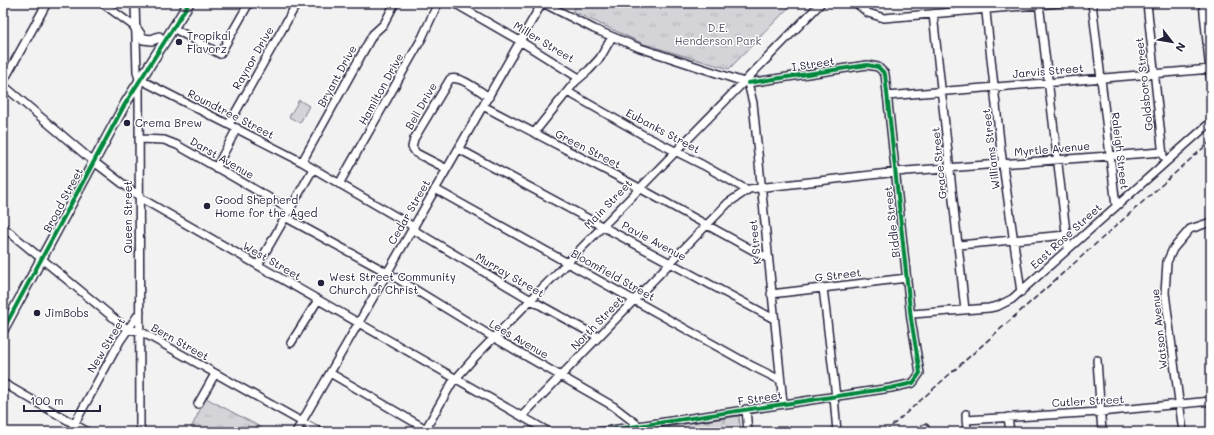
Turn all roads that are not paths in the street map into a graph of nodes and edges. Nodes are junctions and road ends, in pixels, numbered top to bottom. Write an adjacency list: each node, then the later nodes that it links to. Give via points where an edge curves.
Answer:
1 (47, 3): 36 (street)
2 (102, 3): 22 (street)
3 (135, 3): 22 (street, Queen Street)
4 (181, 3): 25 (main road)
5 (189, 3): 23 (main road)
6 (240, 3): 19 (street)
7 (297, 3): 44 (street, Raynor Drive)
8 (395, 3): 54 (street, Bryant Drive, via 384,24 372,34)
9 (438, 3): 62 (street, Hamilton Drive, via 422,38)
10 (454, 3): 26 (street, Miller Street)
11 (543, 3): 24 (street); 26 (street, Cedar Street)
12 (821, 3): 33 (street, Main Street)
13 (856, 3): 21 (street, via 868,14 884,18)
14 (1059, 3): 18 (street)
15 (1092, 3): 32 (street, Raleigh Street)
16 (1147, 3): 29 (street, Goldsboro Street)
17 (1203, 3): 28 (street)
18 (1039, 4): 20 (street); 34 (street)
19 (248, 5): 23 (street, via 220,54)
20 (986, 6): 21 (street); 37 (street, Williams Street)
21 (934, 14): 38 (street, Grace Street)
22 (135, 27): 25 (main road, via 142,39 152,40); 30 (street, Queen Street)
23 (173, 28): 30 (main road)
24 (612, 36): 31 (street, via 600,58); 33 (street, via 665,57)
25 (159, 37): 30 (main road)
26 (520, 41): 31 (street, Miller Street); 40 (street, Cedar Street)
27 (881, 68): 33 (street, I Street, via 867,65); 41 (street, Biddle Street)
28 (1210, 69): 29 (street, Jarvis Street); 35 (street)
29 (1154, 73): 32 (street, Jarvis Street); 50 (street, Goldsboro Street)
30 (138, 75): 44 (street, Roundtree Street); 47 (street, Queen Street); 52 (main road, Broad Street)
31 (579, 78): 39 (street)
32 (1100, 78): 34 (street, Jarvis Street); 51 (street, Raleigh Street)
33 (747, 81): 49 (street, Main Street); 64 (street, K Street, via 753,103)
34 (1048, 82): 37 (street, Jarvis Street); 53 (street)
35 (1211, 82)
36 (3, 83): 52 (street, West Street)
37 (995, 86): 38 (street, Jarvis Street); 56 (street, Williams Street)
38 (943, 91): 41 (street, Jarvis Street); 58 (street, Grace Street)
39 (568, 92): 46 (street); 49 (street, Eubanks Street)
40 (489, 96): 42 (street, Cedar Street); 60 (street, Bell Drive, via 458,79 450,79 414,139 412,147 416,153)
41 (887, 96): 61 (street, Biddle Street)
42 (483, 106): 46 (street, Green Street); 48 (street, Cedar Street)
43 (1211, 122): 55 (street, East Rose Street)
44 (229, 124): 45 (street, Roundtree Street)
45 (237, 128): 54 (street, Roundtree Street); 57 (street)
46 (534, 133): 63 (street, Green Street)
47 (139, 139): 57 (street, Darst Avenue, via 173,143); 67 (street, Queen Street)
48 (458, 149): 60 (street, Cedar Street); 73 (street, Pavie Avenue)
49 (676, 151): 63 (street, Main Street); 66 (street, Eubanks Street)
50 (1162, 152): 51 (street, Myrtle Avenue); 55 (street, Goldsboro Street)
51 (1109, 155): 53 (street, Myrtle Avenue); 68 (street, Raleigh Street)
52 (92, 160): 67 (street, West Street); 80 (main road, Broad Street)
53 (1057, 160): 56 (street, Myrtle Avenue); 76 (street)
54 (302, 162): 59 (street, Roundtree Street)
55 (1165, 162): 68 (street, East Rose Street)
56 (1003, 164): 58 (street, Myrtle Avenue); 77 (street, Williams Street)
57 (216, 168): 69 (street, Darst Avenue)
58 (951, 168): 61 (street, Myrtle Avenue); 78 (street, Grace Street)
59 (313, 169): 62 (street, Roundtree Street); 69 (street)
60 (447, 169): 65 (street, Cedar Street)
61 (896, 173): 64 (street, Myrtle Avenue, via 868,174); 86 (street, Biddle Street)
62 (339, 184): 75 (street, Murray Street)
63 (639, 188): 72 (street, Green Street); 73 (street, Main Street)
64 (761, 188): 66 (street, North Street); 81 (street, K Street)
65 (435, 189): 75 (street, Cedar Street); 82 (street, Bloomfield Street)
66 (747, 190): 72 (street, North Street, via 733,198)
67 (139, 195): 84 (street, West Street, via 167,215); 94 (street, Queen Street)
68 (1116, 206): 79 (street, East Rose Street)
69 (289, 209): 70 (street)
70 (285, 217): 84 (street); 85 (street, Lees Avenue)
71 (1211, 222): 117 (street, Watson Avenue, via 1190,229 1173,249 1167,262 1165,293)
72 (708, 225): 81 (street, Green Street); 83 (street, North Street)
73 (602, 226): 82 (street, Main Street); 83 (street, Pavie Avenue)
74 (3, 227): 80 (street)
75 (413, 228): 85 (street, Cedar Street); 91 (street, Murray Street)
76 (1066, 235): 77 (street); 79 (street)
77 (1013, 240): 78 (street); 88 (street, Williams Street)
78 (959, 245): 93 (street, Grace Street)
79 (1068, 249): 88 (street, East Rose Street)
80 (39, 258): 96 (main road, Broad Street); 99 (street); 100 (main road, Broad Street)
81 (767, 258): 89 (street, K Street)
82 (567, 262): 91 (street, Main Street); 92 (street, Bloomfield Street)
83 (672, 263): 92 (street, North Street); 97 (street, Pavie Avenue)
84 (258, 265): 90 (street, West Street)
85 (388, 273): 98 (street, Cedar Street); 103 (street, Lees Avenue)
86 (907, 278): 87 (street, G Street); 95 (street, Biddle Street)
87 (823, 288): 89 (street, G Street); 113 (street)
88 (1021, 292): 93 (street, East Rose Street, via 998,306)
89 (771, 294): 97 (street, K Street)
90 (318, 300): 98 (street, West Street); 104 (street)
91 (531, 300): 102 (street, Murray Street); 103 (street, Main Street)
92 (634, 300): 102 (street, North Street); 111 (street, Bloomfield Street)
93 (965, 310): 95 (street, East Rose Street)
94 (140, 312): 99 (street, New Street); 101 (street, Queen Street)
95 (912, 314): 107 (street, Biddle Street)
96 (3, 318)
97 (774, 319): 111 (street, K Street)
98 (358, 324): 106 (street, Cedar Street); 110 (street, West Street)
99 (127, 329): 101 (street, Bern Street); 123 (street, New Street)
100 (3, 330)
101 (140, 331): 108 (street, Bern Street); 128 (street, Queen Street)
102 (598, 337): 109 (street, North Street)
103 (494, 338): 109 (street, Lees Avenue); 110 (street, Main Street)
104 (291, 343)
105 (1097, 360): 119 (street)
106 (330, 373): 122 (street, Cedar Street); 125 (street)
107 (920, 373): 113 (street, F Street, via 913,383 907,385)
108 (215, 374): 116 (street); 122 (street, Bern Street)
109 (561, 376): 120 (street, North Street); 124 (street, Lees Avenue, via 612,406)
110 (456, 379): 120 (street, West Street); 125 (street, Main Street)
111 (780, 380): 115 (street, K Street)
112 (3, 383): 123 (street)
113 (835, 397): 115 (street, F Street); 134 (street)
114 (1211, 401): 117 (street, Cutler Street)
115 (783, 403): 118 (street, F Street)
116 (198, 404)
117 (1180, 405): 119 (street, Cutler Street); 138 (street, Watson Avenue)
118 (746, 409): 124 (street, F Street); 133 (street)
119 (1100, 412): 121 (street, Cutler Street); 137 (street)
120 (522, 416): 131 (street, West Street)
121 (1008, 417): 135 (street, Cutler Street, via 966,417); 136 (street)
122 (302, 422): 129 (street, Cedar Street); 130 (street, Bern Street)
123 (74, 424): 126 (street, New Street); 127 (street)
124 (639, 426): 132 (street, F Street)
125 (425, 430)
126 (70, 432)
127 (88, 432)
128 (140, 432)
129 (296, 432)
130 (320, 432)
131 (549, 432)
132 (598, 432)
133 (748, 432)
134 (837, 432)
135 (967, 432)
136 (1010, 432)
137 (1102, 432)
138 (1183, 432)

